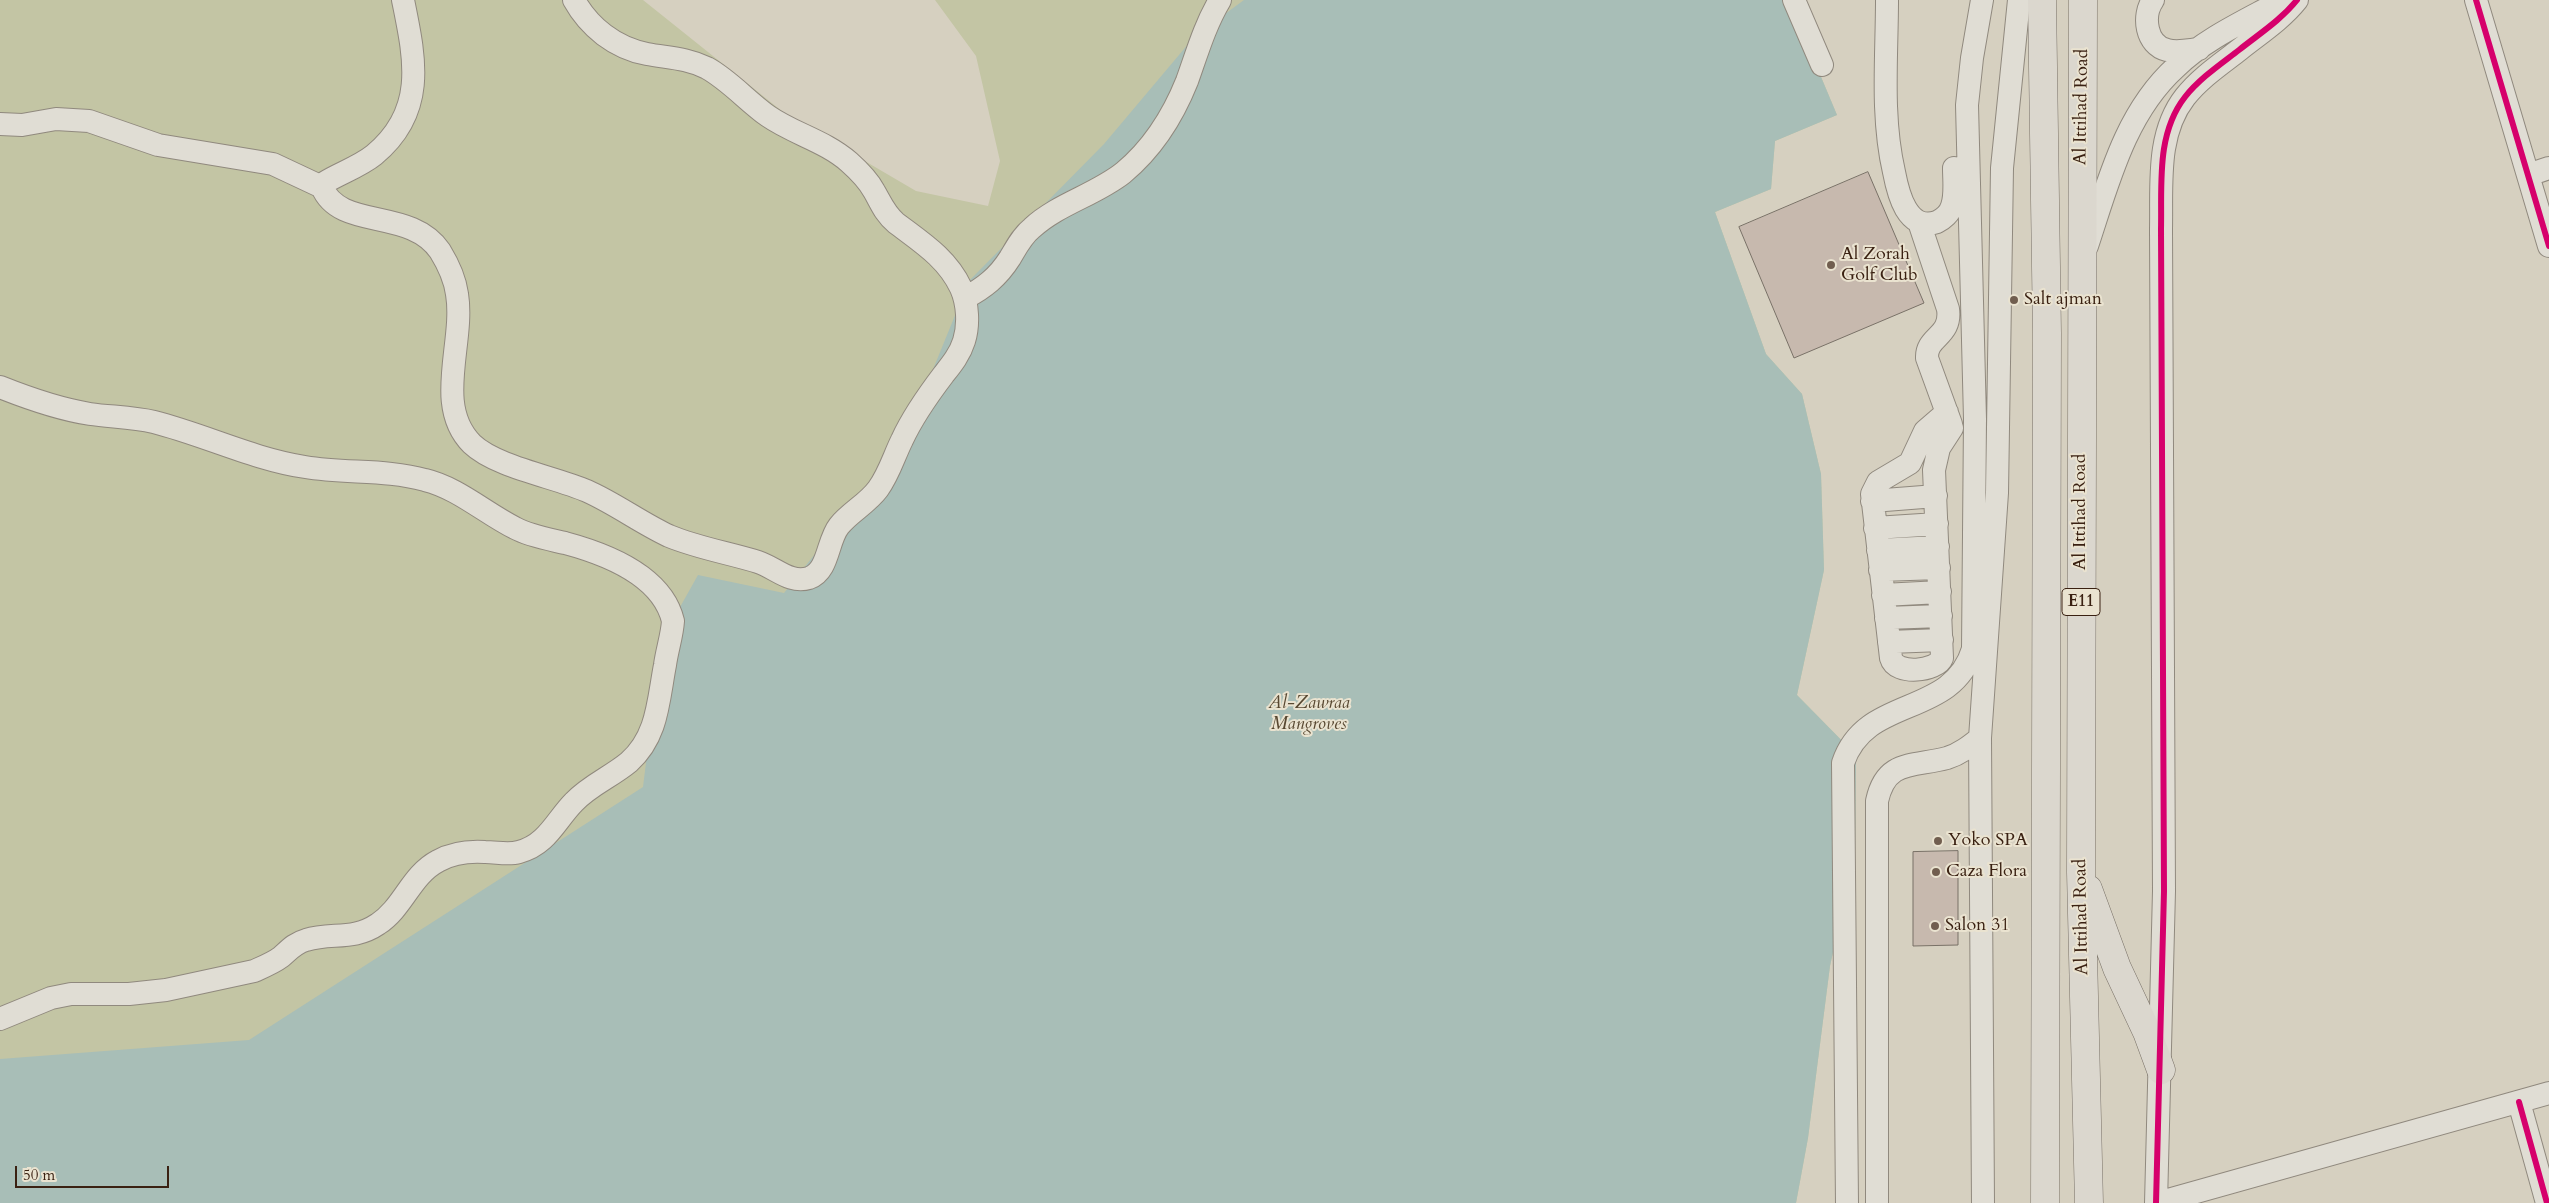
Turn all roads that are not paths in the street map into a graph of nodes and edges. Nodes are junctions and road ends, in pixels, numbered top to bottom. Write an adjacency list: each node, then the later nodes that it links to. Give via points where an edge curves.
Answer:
1 (402, 0): 19 (street, via 415,60 412,96 406,113 373,156)
2 (574, 0): 23 (street, via 592,24 624,47 679,58 709,69 770,118 846,159 873,188 886,212 937,254)
3 (1220, 0): 23 (street, via 1178,102 1154,140 1116,177 1043,218 1029,230 1001,271)
4 (1794, 0): 15 (street)
5 (1887, 0): 20 (street, via 1888,142 1908,214)
6 (1982, 0): 26 (street, via 1967,105)
7 (2018, 0): 25 (street, via 2002,168)
8 (2042, 0): 53 (highway, Al Ittihad Road / E11, via 2047,333)
9 (2083, 0): 22 (highway, Al Ittihad Road / E11)
10 (2153, 0): 14 (street, via 2146,19 2154,41 2167,50)
11 (2283, 0): 14 (street)
12 (2297, 0): 47 (street, via 2277,20 2200,80 2180,104 2165,140 2161,229 2164,891)
13 (2476, 0): 18 (street)
14 (2199, 49): 22 (street, via 2171,72 2142,107 2118,156)
15 (1822, 65)
16 (1953, 102): 20 (street, via 1952,206 1939,221)
17 (0, 124): 19 (street, via 22,125 56,119 89,121 158,145 273,164)
18 (2539, 171): 21 (street)
19 (322, 187): 23 (street, via 326,195 351,212 417,230 436,245 446,260 458,294 459,312 453,403 456,418 472,444 484,454 584,490 692,545 755,561 795,580 816,574 823,566 834,533 842,522 872,497 882,484 914,417 960,352 967,326)
20 (1919, 222): 27 (street, via 1948,309 1947,327 1927,351)
21 (2549, 244)
22 (2081, 264): 45 (highway, Al Ittihad Road / E11)
23 (965, 298)
24 (0, 387): 46 (street, via 62,409 150,421 270,459 306,467 427,480 451,490 517,529 594,552 619,564 654,586 670,607 673,621 656,720 650,736 629,762 583,792 548,835 535,845 520,852 460,853 437,861 418,878 393,912 366,932 304,940 254,971 166,990 71,994 51,998)
25 (1998, 402): 26 (street); 31 (street)
26 (1975, 419): 27 (street); 29 (street)
27 (1951, 423): 28 (street, via 1939,448); 29 (street, via 1973,464); 30 (street, via 1925,432 1910,463)
28 (1934, 470): 30 (street); 32 (street)
29 (1974, 473): 31 (street); 50 (street, via 1974,636 1970,661 1946,690 1868,727 1852,743 1843,763)
30 (1883, 478): 33 (street, via 1874,488)
31 (1997, 493): 42 (street)
32 (1936, 496): 33 (street); 34 (street)
33 (1872, 501): 35 (street)
34 (1937, 524): 35 (street); 36 (street)
35 (1875, 528): 37 (street)
36 (1938, 558): 37 (street); 38 (street)
37 (1879, 560): 39 (street)
38 (1940, 592): 39 (street); 40 (street)
39 (1883, 595): 41 (street)
40 (1941, 616): 41 (street); 41 (street, via 1942,658 1937,665 1903,670 1892,663)
41 (1886, 618)
42 (1980, 738): 43 (street, via 1968,749 1949,758); 44 (street)
43 (1928, 762): 44 (street, via 1951,763); 51 (street, via 1904,766 1890,773 1880,785 1877,801)
44 (1980, 771): 52 (street)
45 (2081, 872): 47 (highway, via 2117,968 2148,1032); 54 (highway, Al Ittihad Road / E11)
46 (0, 1019)
47 (2161, 1070): 55 (street)
48 (2549, 1093): 49 (street)
49 (2520, 1102): 55 (street); 56 (street)
50 (1847, 1203)
51 (1877, 1203)
52 (1983, 1203)
53 (2045, 1203)
54 (2089, 1203)
55 (2157, 1203)
56 (2547, 1203)

